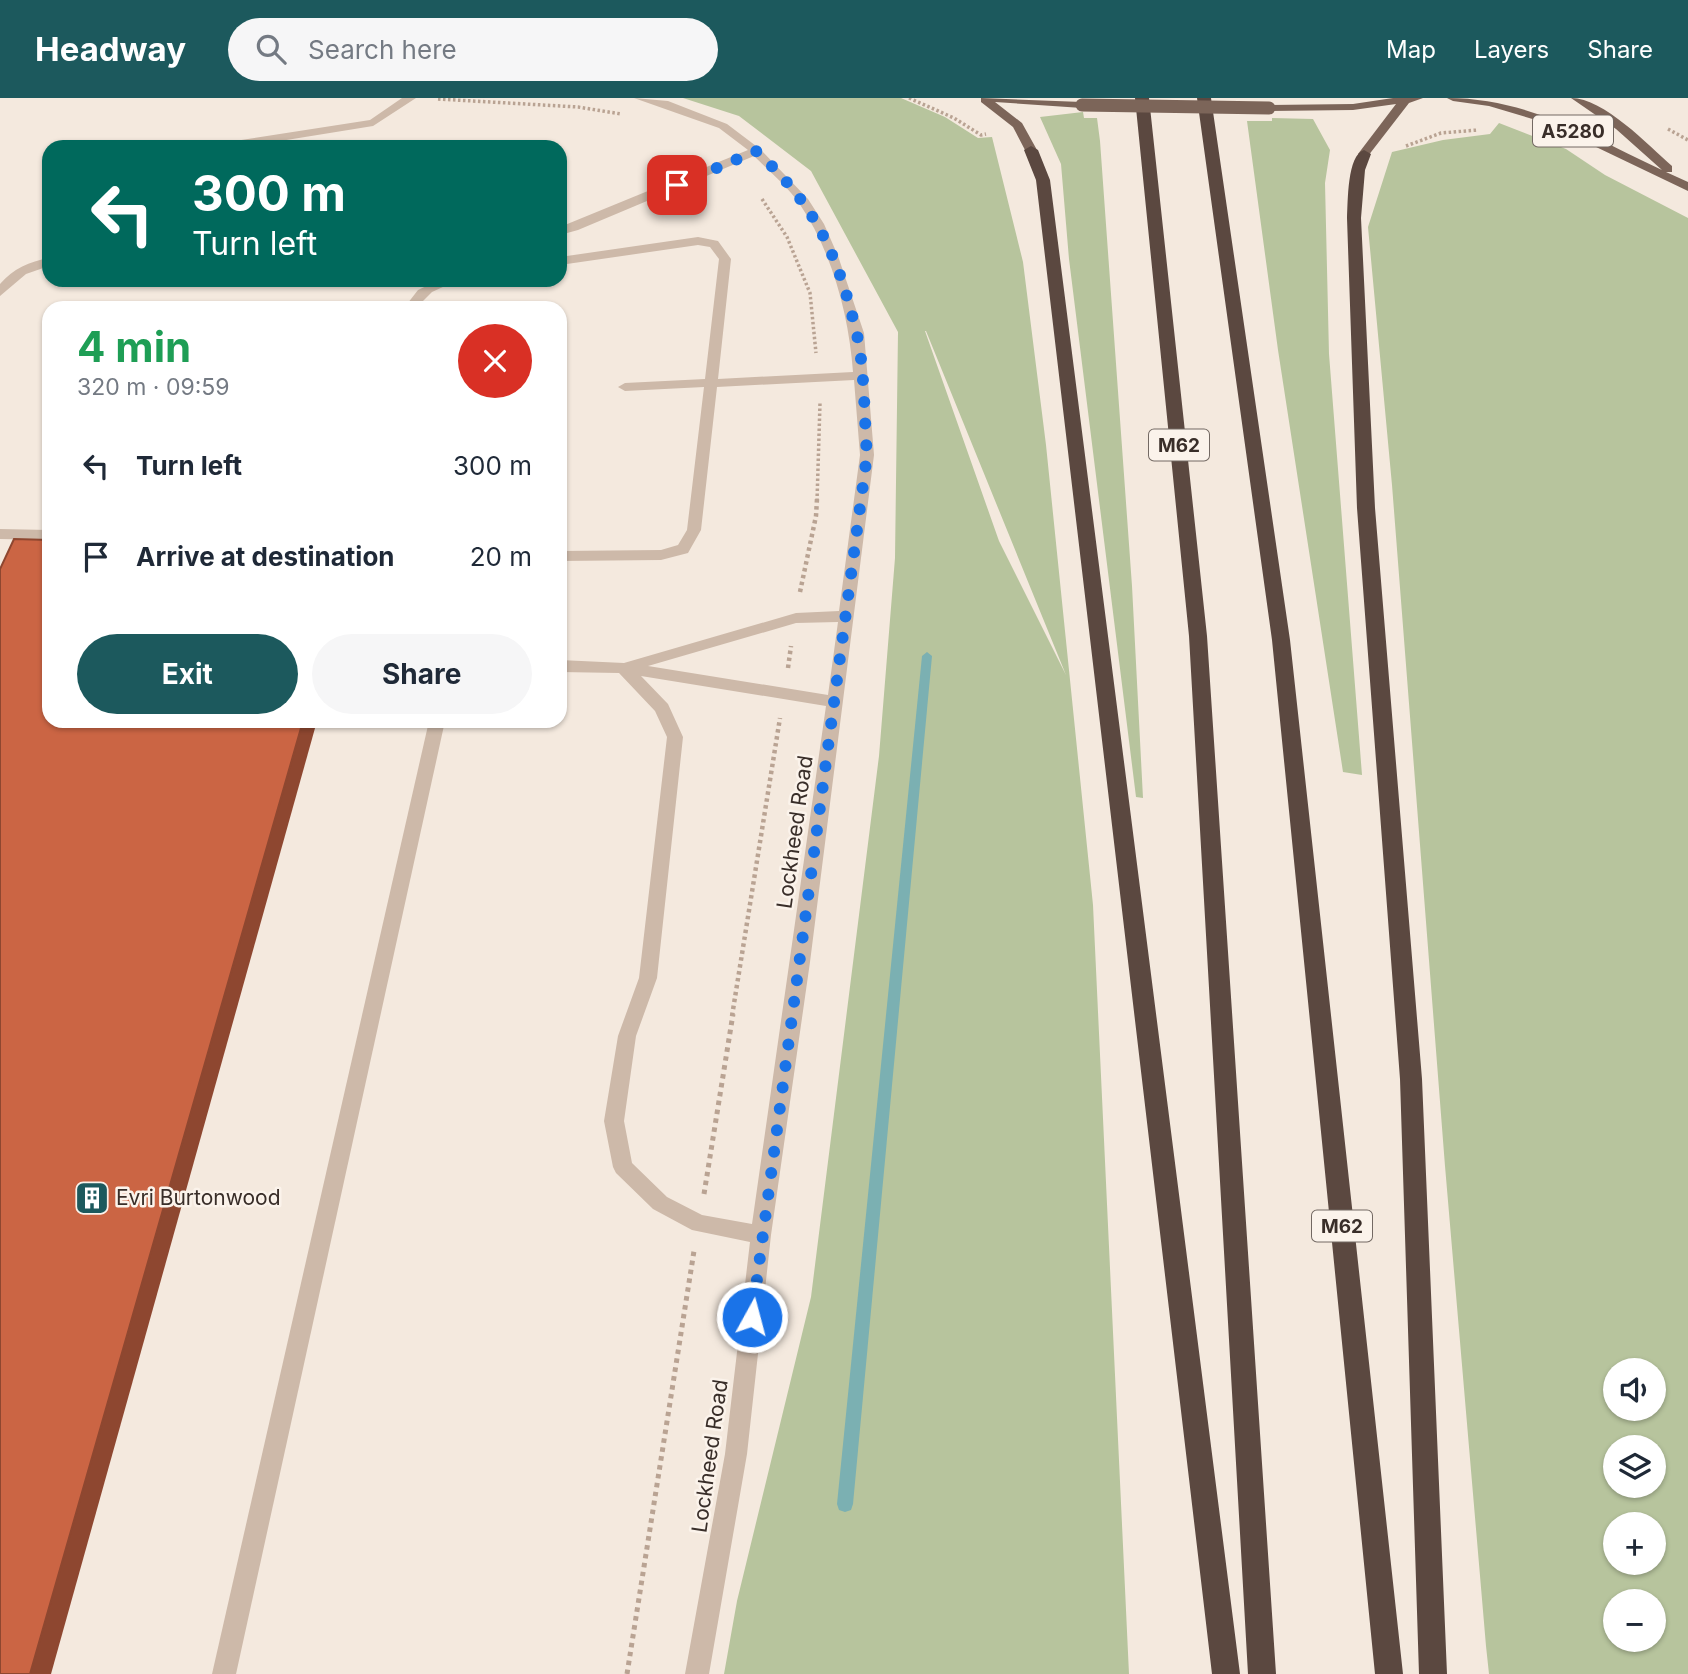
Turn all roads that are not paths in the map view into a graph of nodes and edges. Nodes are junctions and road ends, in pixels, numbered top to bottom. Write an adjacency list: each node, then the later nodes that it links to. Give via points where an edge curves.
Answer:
1 (410, 98): 10 (street, via 373,123)
2 (640, 98): 12 (street, Lockheed Road, via 723,127)
3 (982, 98): 11 (main road, via 1018,125)
4 (988, 98): 9 (main road, bridge, via 1082,105 1269,108 1330,108)
5 (1142, 98): 36 (highway, M62, via 1198,636)
6 (1204, 98): 37 (highway, M62, via 1281,640)
7 (1453, 98): 14 (main road, A5280, via 1490,103 1550,121)
8 (1577, 98): 14 (main road, A5280, via 1620,127)
9 (1411, 99): 13 (main road)
10 (266, 140)
11 (1031, 149): 35 (highway, via 1042,180)
12 (756, 151): 15 (street); 21 (street, Lockheed Road, via 802,199 818,224 857,333)
13 (1364, 154): 38 (highway, via 1354,218 1365,494 1411,1079)
14 (1687, 186)
15 (567, 230)
16 (567, 260): 22 (street, via 681,242 714,244 725,259)
17 (42, 263): 19 (street, via 15,273)
18 (432, 287): 20 (street)
19 (0, 292)
20 (414, 301)
21 (860, 376): 22 (street); 27 (street, Lockheed Road, via 867,455)
22 (710, 385): 23 (street); 26 (street, via 694,530 683,549 660,555)
23 (625, 387)
24 (0, 534): 25 (street)
25 (42, 535)
26 (567, 556)
27 (846, 616): 29 (street, via 796,618); 30 (street, Lockheed Road)
28 (567, 666): 29 (street)
29 (623, 668): 30 (street); 32 (street, via 662,708 675,737 648,978 627,1036 614,1121 623,1167 660,1203 699,1224)
30 (835, 702): 32 (street, Lockheed Road)
31 (435, 728): 33 (street)
32 (761, 1235): 34 (street, Lockheed Road, via 736,1454)
33 (224, 1674)
34 (697, 1674)
35 (1226, 1674)
36 (1262, 1674)
37 (1389, 1674)
38 (1433, 1674)

